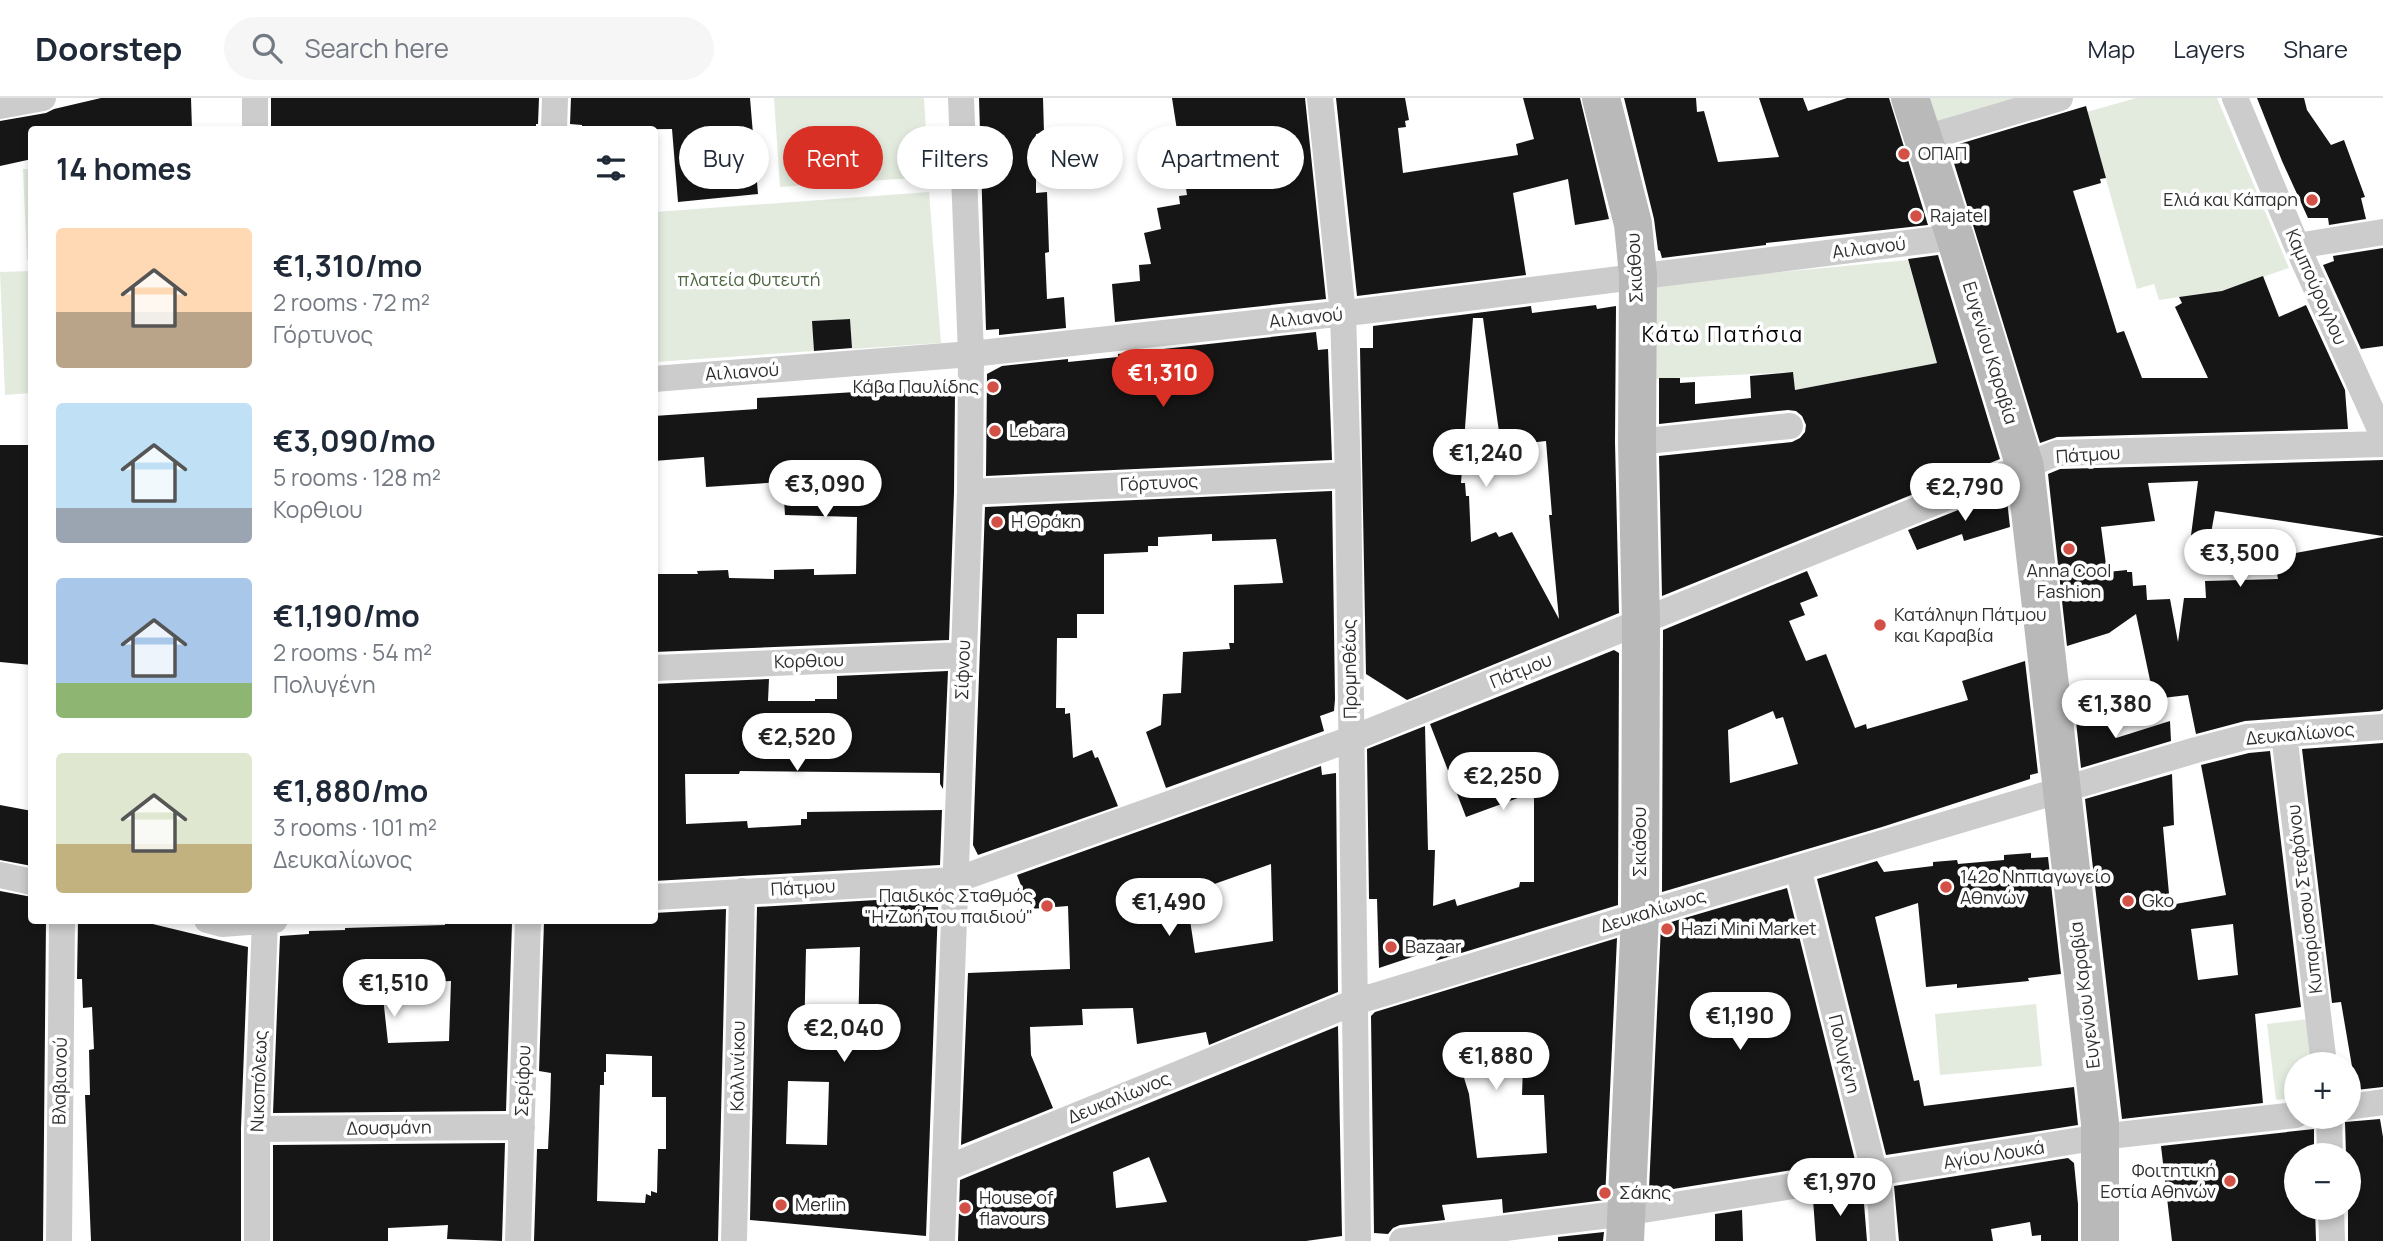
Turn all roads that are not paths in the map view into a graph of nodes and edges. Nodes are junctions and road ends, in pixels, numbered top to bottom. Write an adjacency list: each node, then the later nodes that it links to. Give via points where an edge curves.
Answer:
1 (43, 98): 10 (street)
2 (255, 98): 11 (street)
3 (555, 98): 12 (street)
4 (961, 98): 19 (street, Σίφνου)
5 (1320, 98): 18 (street, Προμηθέως)
6 (1601, 98): 17 (street, Σκιάθου, via 1633,224)
7 (1910, 98): 13 (street, Ευγενίου Καραβία)
8 (2235, 98): 16 (street, Καμπούρογλου)
9 (2055, 99): 13 (street)
10 (0, 106)
11 (255, 126)
12 (554, 126)
13 (1922, 139): 15 (street, Ευγενίου Καραβία)
14 (2383, 232): 16 (street)
15 (1955, 237): 17 (street, Αιλιανού); 25 (street, Ευγενίου Καραβία)
16 (2297, 246): 22 (street, Καμπούρογλου)
17 (1638, 275): 18 (street, Αιλιανού); 23 (street, Σκιάθου)
18 (1343, 314): 19 (street, Αιλιανού); 26 (street, Προμηθέως)
19 (971, 355): 20 (street, Αιλιανού); 27 (street, Σίφνου)
20 (658, 379)
21 (1790, 426): 23 (street)
22 (2383, 436)
23 (1637, 442): 28 (street, Σκιάθου)
24 (2383, 444): 25 (street, Πάτμου, via 2057,453)
25 (2025, 467): 28 (street, Πάτμου); 34 (street, Ευγενίου Καραβία)
26 (1348, 475): 27 (street, Γόρτυνος); 33 (street, Προμηθέως)
27 (970, 492): 29 (street, Σίφνου)
28 (1641, 623): 33 (street, Πάτμου); 41 (street, Σκιάθου)
29 (964, 655): 30 (street, Κορθιου); 37 (street, Σίφνου)
30 (658, 668)
31 (2383, 727): 32 (street, Δευκαλίωνος)
32 (2284, 734): 34 (street, Δευκαλίωνος, via 2245,737); 46 (street, Κυπαρίσσου Στεφάνου)
33 (1351, 739): 37 (street, Πάτμου); 45 (street, Προμηθέως)
34 (2062, 790): 35 (street, Δευκαλίωνος); 52 (street, Ευγενίου Καραβία)
35 (1798, 868): 41 (street, Δευκαλίωνος); 54 (street, Πολυγένη)
36 (0, 874): 38 (street)
37 (956, 880): 39 (street, Πάτμου); 53 (street, Σίφνου)
38 (28, 881)
39 (742, 891): 40 (street, Πάτμου); 60 (street, Καλλινίκου)
40 (658, 897)
41 (1640, 915): 45 (street, Δευκαλίωνος); 56 (street, Σκιάθου)
42 (62, 924): 57 (street, Βλαβιανού)
43 (265, 924): 51 (street, Νικοπόλεως)
44 (528, 924): 50 (street, Σερίφου)
45 (1355, 1002): 53 (street, Δευκαλίωνος); 62 (street, Προμηθέως)
46 (2324, 1052)
47 (2383, 1102): 48 (street)
48 (2361, 1105)
49 (2284, 1116): 52 (street, Αγίου Λουκά)
50 (522, 1127): 51 (street, Δουσμάνη); 59 (street, Σερίφου)
51 (257, 1129): 58 (street, Νικοπόλεως)
52 (2100, 1137): 54 (street, Αγίου Λουκά); 65 (street, Ευγενίου Καραβία)
53 (945, 1169): 61 (street, Σίφνου)
54 (1874, 1175): 56 (street, Αγίου Λουκά); 64 (street, Πολυγένη)
55 (2331, 1220): 66 (street)
56 (1626, 1226): 63 (street, Αγίου Λουκά)
57 (59, 1241)
58 (257, 1241)
59 (518, 1241)
60 (734, 1241)
61 (942, 1241)
62 (1359, 1241)
63 (1402, 1241)
64 (1883, 1241)
65 (2100, 1241)
66 (2332, 1241)

